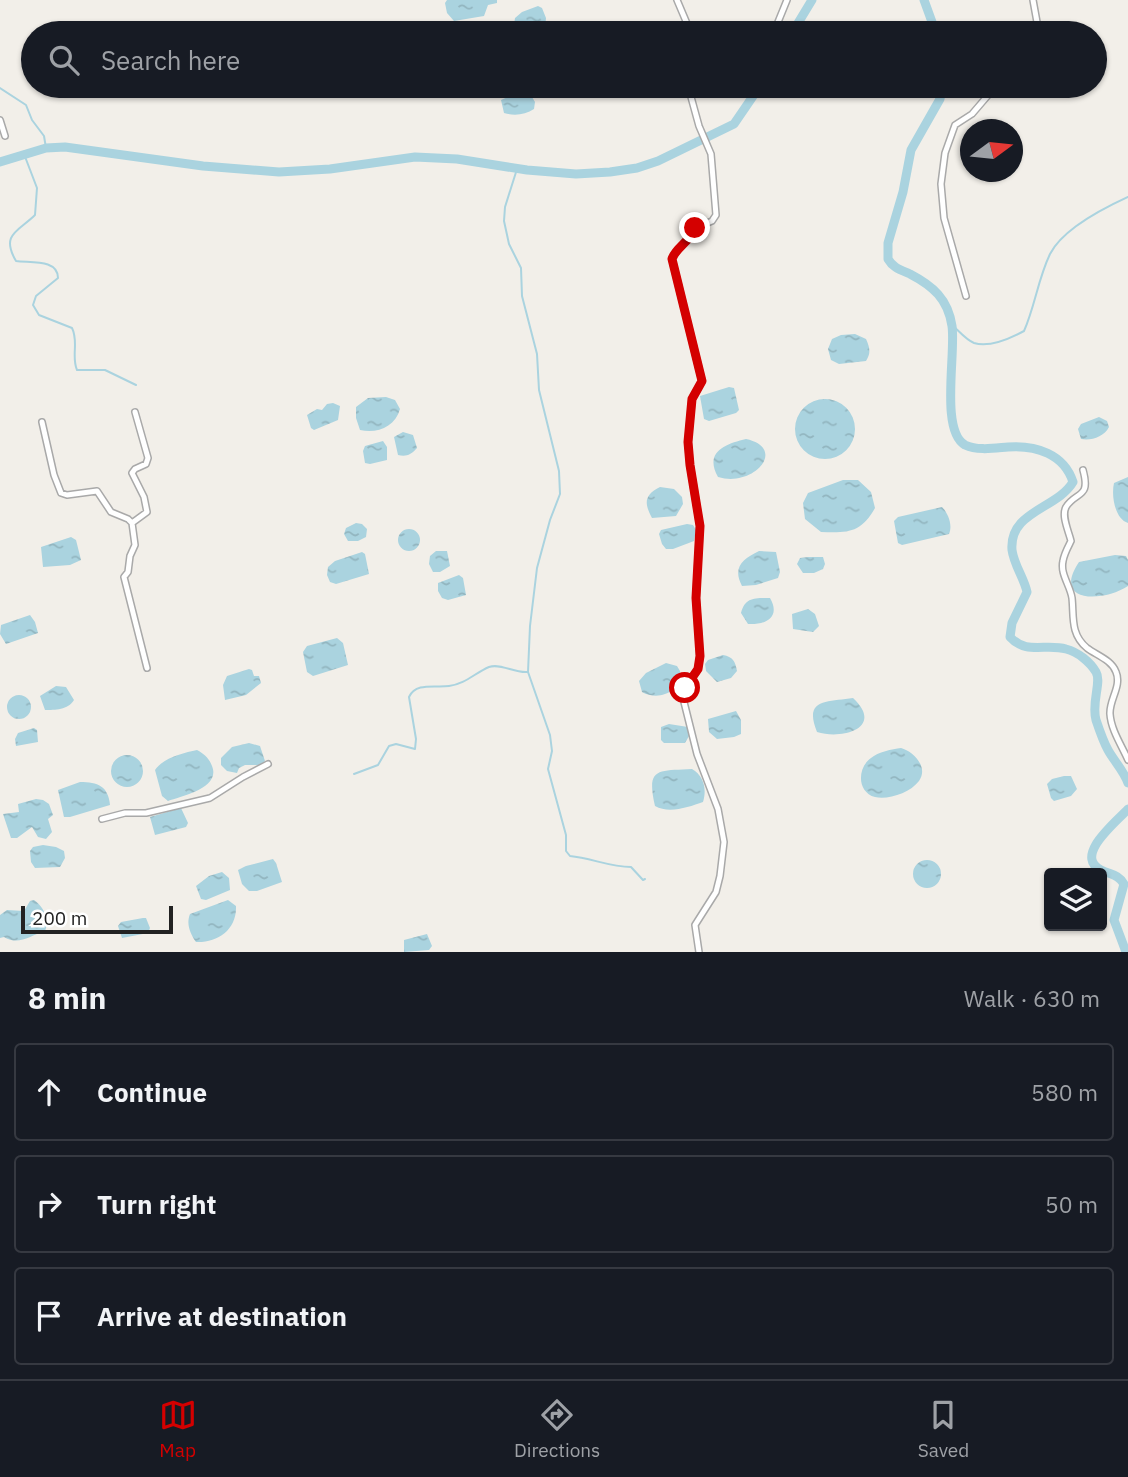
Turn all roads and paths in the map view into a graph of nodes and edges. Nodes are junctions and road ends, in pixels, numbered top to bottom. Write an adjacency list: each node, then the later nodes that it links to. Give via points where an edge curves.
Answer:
1 (677, 0): 4 (street)
2 (787, 0): 5 (street)
3 (1033, 0): 6 (street)
4 (686, 21)
5 (778, 21)
6 (1037, 21)
7 (691, 98): 20 (street, via 712,154 716,215 695,228 672,259 702,381 692,399 688,442 700,526 696,598 700,656 698,669 685,688 684,702 724,842 716,892 695,925)
8 (986, 98): 11 (street, via 955,125 945,153 944,218)
9 (0, 120): 10 (street)
10 (5, 136)
11 (966, 296)
12 (135, 412): 15 (street, via 148,458 132,473 147,513)
13 (42, 422): 15 (street, via 61,493 97,491 111,512)
14 (1083, 470): 17 (street, via 1083,494 1066,507 1064,516 1071,541 1062,570 1072,597 1075,631 1085,647 1116,671 1110,712)
15 (132, 523): 16 (street, via 135,545 124,578)
16 (147, 668)
17 (1128, 760)
18 (268, 764): 19 (street, via 210,798)
19 (102, 819)
20 (699, 952)

